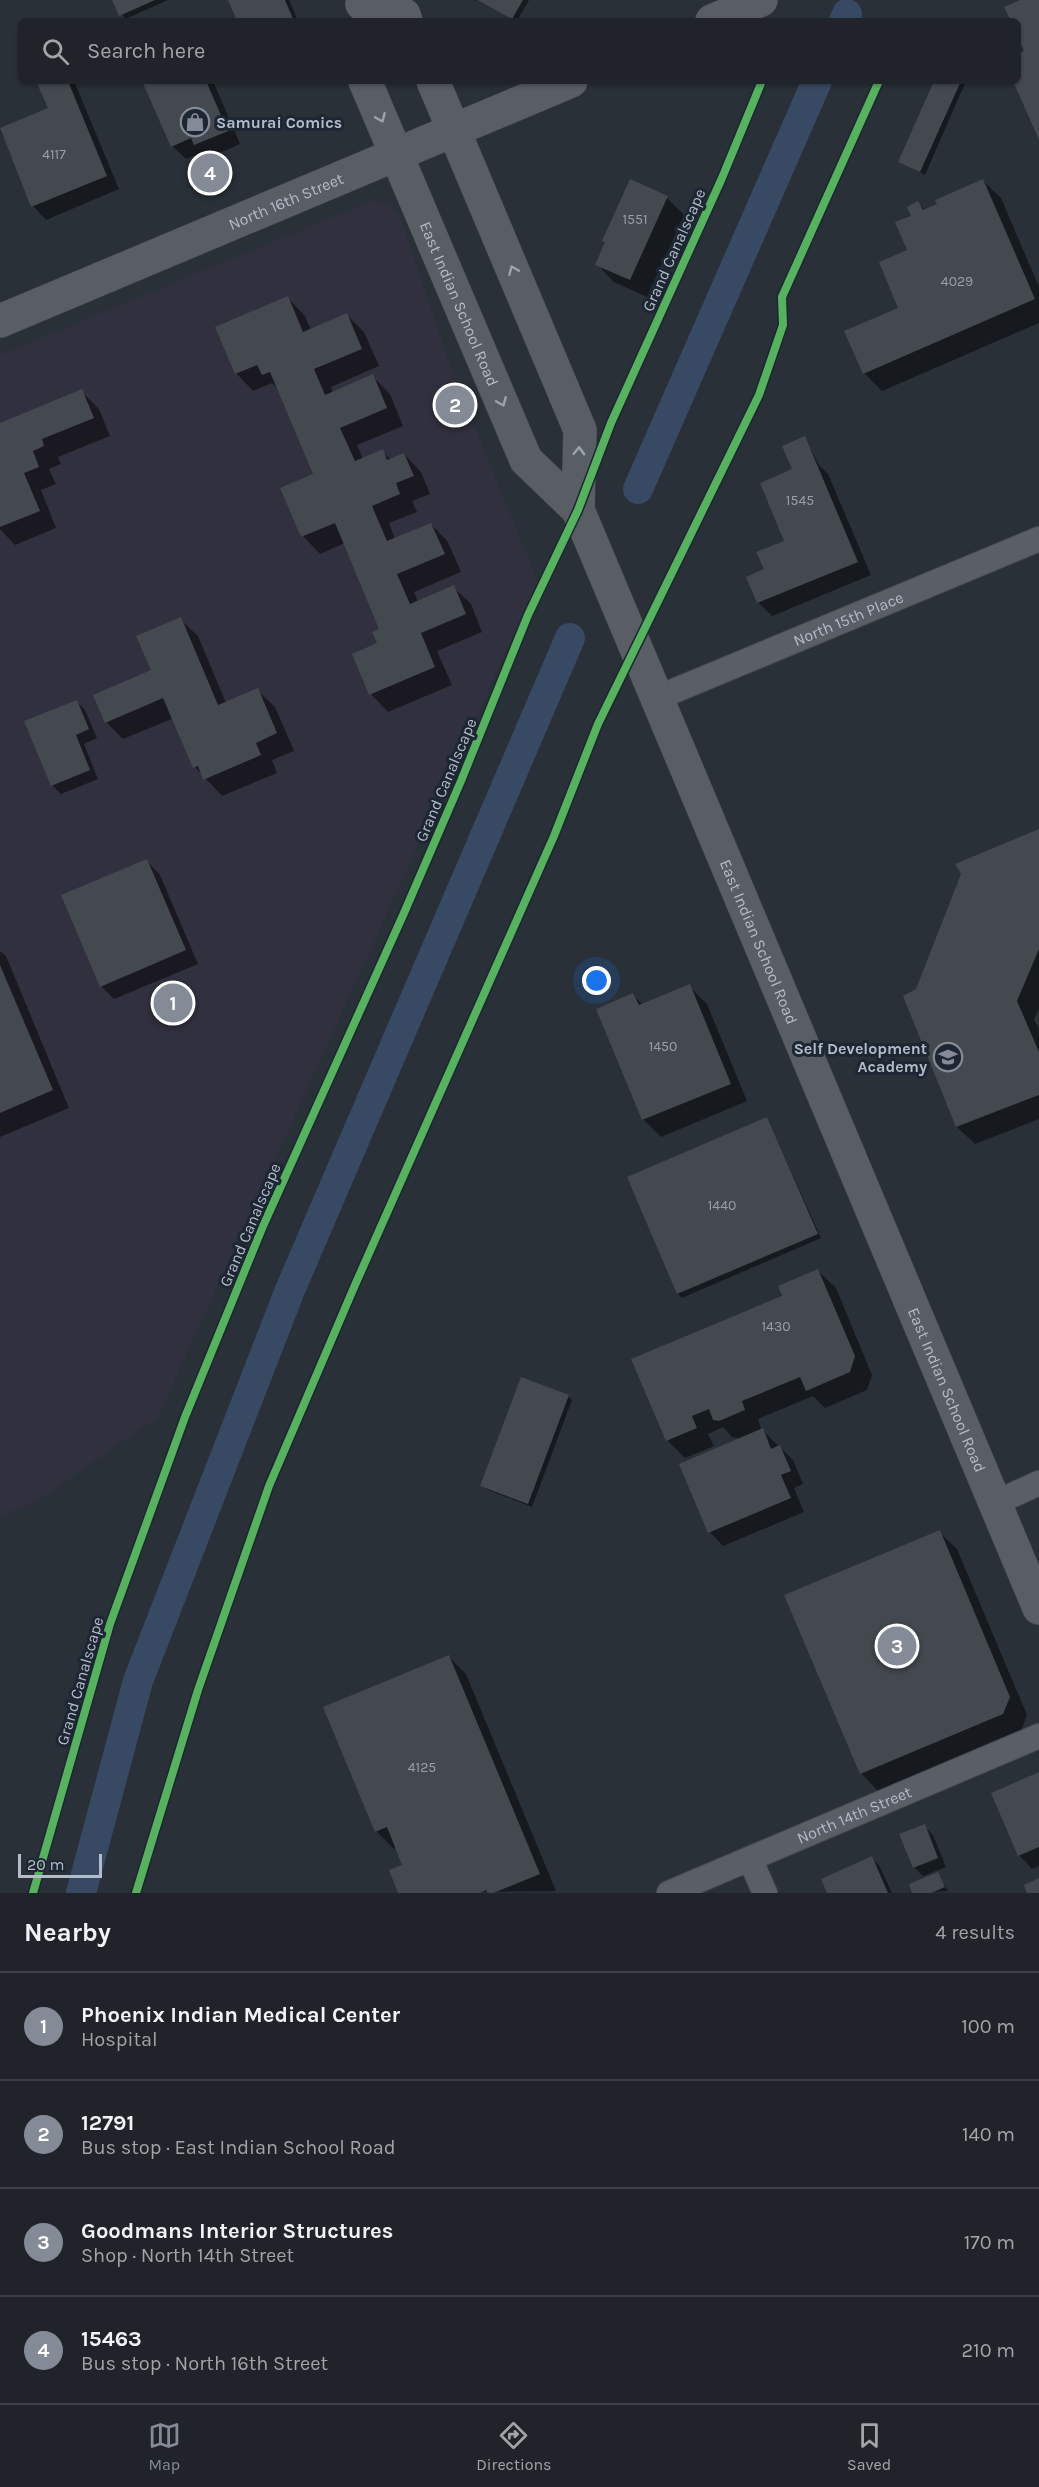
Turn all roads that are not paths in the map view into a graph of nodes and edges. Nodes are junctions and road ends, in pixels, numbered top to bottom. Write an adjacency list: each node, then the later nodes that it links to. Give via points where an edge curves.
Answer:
1 (761, 0): 4 (main road)
2 (360, 8): 3 (main road)
3 (405, 18)
4 (719, 18)
5 (366, 84): 9 (main road, East Indian School Road, one-way to 9)
6 (434, 84): 8 (main road, East Indian School Road)
7 (565, 84): 8 (main road, North 16th Street)
8 (455, 130): 9 (main road, North 16th Street); 11 (main road, East Indian School Road, one-way to 8, via 580,430)
9 (397, 155): 10 (main road, North 16th Street); 11 (main road, East Indian School Road, one-way to 11, via 526,460)
10 (0, 321)
11 (578, 510): 13 (main road, East Indian School Road)
12 (1039, 539): 13 (street, North 15th Place)
13 (657, 698): 15 (main road, East Indian School Road)
14 (1039, 1483): 15 (street)
15 (995, 1503): 16 (main road, East Indian School Road)
16 (1039, 1608)
17 (1039, 1736): 18 (street, North 14th Street)
18 (750, 1859): 19 (street, North 14th Street); 20 (street)
19 (669, 1893)
20 (765, 1893)

